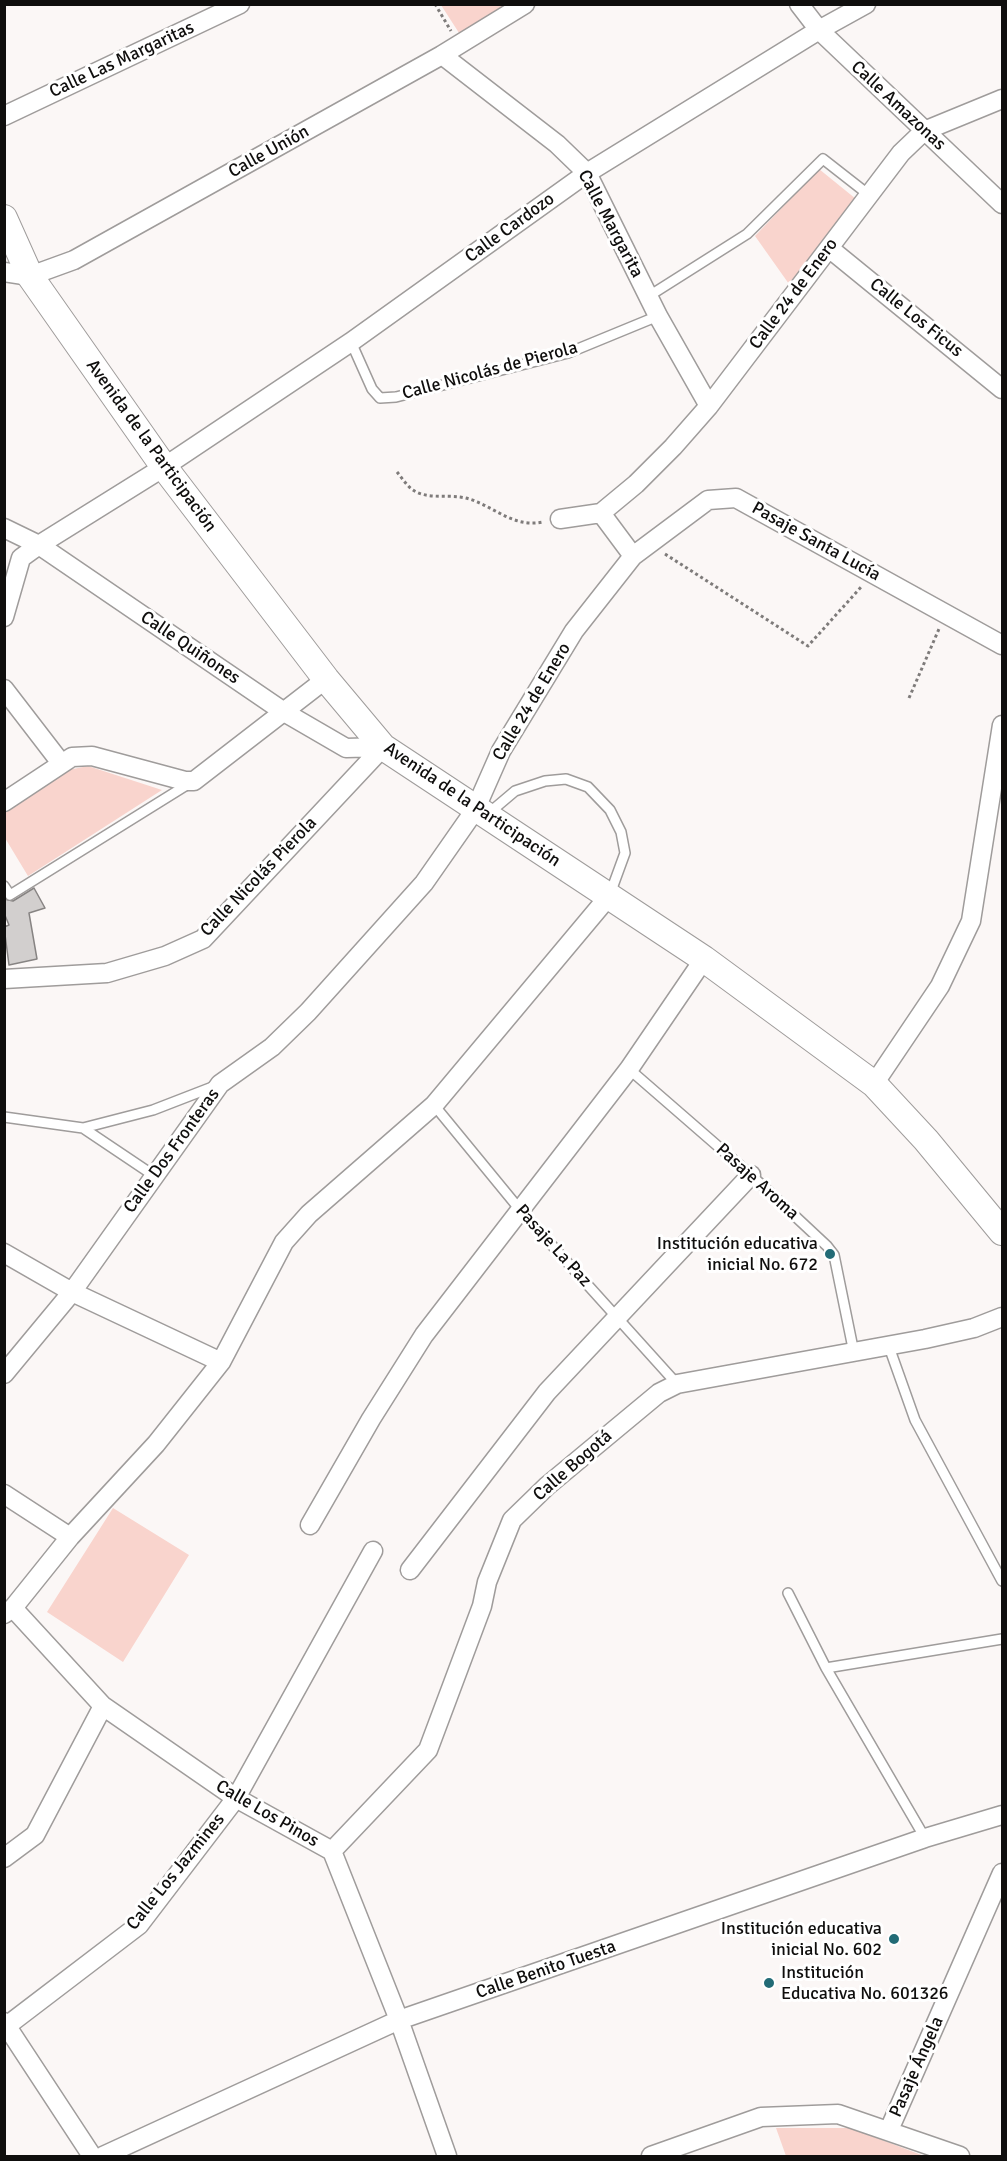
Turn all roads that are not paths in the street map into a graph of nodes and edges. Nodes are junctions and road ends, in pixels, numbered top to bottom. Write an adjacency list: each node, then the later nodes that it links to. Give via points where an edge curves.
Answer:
1 (240, 4): 8 (street, Calle Las Margaritas)
2 (525, 4): 6 (street, Calle Unión)
3 (798, 4): 5 (street, Calle Amazonas)
4 (866, 4): 5 (street, Calle Cardozo)
5 (819, 30): 9 (street, Calle Amazonas); 10 (street, Calle Cardozo)
6 (442, 56): 10 (street, Calle Margarita, via 557,144); 16 (street, Calle Unión, via 74,260)
7 (1002, 99): 9 (street, Calle 24 de Enero)
8 (4, 116)
9 (924, 131): 11 (street, Calle 24 de Enero, via 901,153); 12 (street, Calle Amazonas)
10 (587, 173): 17 (street, Calle Margarita); 19 (street, Calle Cardozo)
11 (869, 195): 14 (street, Calle 24 de Enero); 17 (lane, via 823,159 747,234)
12 (1002, 204)
13 (4, 218): 16 (main road, Avenida de la Participación)
14 (828, 248): 20 (street, Calle Los Ficus); 21 (street, Calle 24 de Enero)
15 (4, 272): 16 (street, Calle Unión)
16 (30, 276): 22 (main road, Avenida de la Participación)
17 (649, 296): 18 (street, Calle Margarita)
18 (658, 315): 19 (lane, Calle Nicolás de Pierola, via 568,353 396,397 380,398 372,389); 21 (street, Calle Margarita)
19 (351, 342): 22 (street, Calle Cardozo)
20 (1000, 381)
21 (709, 406): 23 (street, Calle 24 de Enero, via 651,469)
22 (164, 467): 26 (street, Calle Cardozo); 30 (main road, Avenida de la Participación)
23 (601, 513): 24 (street); 27 (street)
24 (560, 519)
25 (4, 528): 26 (street, Calle Quiñones)
26 (39, 545): 28 (street, Calle Cardozo, via 21,558); 32 (street, Calle Quiñones)
27 (633, 556): 29 (street, Pasaje Santa Lucía, via 708,500 736,498); 38 (street, Calle 24 de Enero, via 574,632 501,751)
28 (4, 617)
29 (1002, 645)
30 (326, 679): 32 (street); 34 (main road, Avenida de la Participación)
31 (4, 689): 35 (street)
32 (284, 712): 34 (street, Calle Quiñones, via 346,748); 36 (street)
33 (1002, 725): 39 (street)
34 (382, 747): 38 (main road, Avenida de la Participación); 43 (street, Calle Nicolás Pierola, via 203,939 165,956 107,973)
35 (61, 763): 36 (street, via 72,757 92,756); 37 (street)
36 (194, 781): 40 (lane, via 10,895)
37 (4, 802)
38 (480, 813): 41 (main road, Avenida de la Participación); 41 (lane, via 515,790 545,782 566,779 588,787 610,810 621,832 625,853); 46 (street, Calle Dos Fronteras, via 424,883 308,1012 272,1047)
39 (995, 815): 45 (street, via 971,921 940,986)
40 (4, 886)
41 (609, 896): 42 (main road, Avenida de la Participación); 47 (street)
42 (704, 959): 44 (street); 45 (main road, Avenida de la Participación)
43 (4, 979)
44 (629, 1069): 51 (lane, Pasaje Aroma); 52 (street)
45 (874, 1083): 53 (main road, Avenida de la Participación)
46 (220, 1084): 49 (lane, via 153,1110); 50 (street, Calle Dos Fronteras)
47 (434, 1105): 52 (lane, Pasaje La Paz); 60 (street, via 309,1214 284,1242)
48 (4, 1117): 49 (lane)
49 (82, 1128): 50 (lane)
50 (153, 1175): 55 (street, Calle Dos Fronteras)
51 (751, 1175): 57 (street); 59 (lane, Pasaje Aroma, via 834,1255)
52 (521, 1211): 57 (lane, Pasaje La Paz); 64 (street, via 424,1335 370,1419)
53 (1002, 1232)
54 (4, 1254): 55 (street)
55 (72, 1292): 60 (street); 61 (street, Calle Dos Fronteras)
56 (1002, 1317): 58 (street, Calle Bogotá, via 974,1328)
57 (618, 1318): 62 (lane, Pasaje La Paz); 67 (street, via 547,1392)
58 (888, 1344): 59 (street, Calle Bogotá); 68 (lane, via 915,1420)
59 (854, 1353): 62 (street, Calle Bogotá)
60 (221, 1362): 65 (street, via 156,1444)
61 (4, 1374)
62 (677, 1384): 77 (street, Calle Bogotá, via 659,1393 581,1457 512,1520 428,1750)
63 (4, 1494): 65 (street)
64 (310, 1525)
65 (70, 1537): 70 (street)
66 (373, 1551): 74 (street, Calle Los Jazmines)
67 (410, 1570)
68 (1002, 1581)
69 (788, 1593): 72 (lane)
70 (9, 1611): 73 (street, Calle Los Pinos)
71 (1002, 1639): 72 (lane)
72 (826, 1668): 76 (lane)
73 (103, 1706): 74 (street, Calle Los Pinos); 78 (street, via 35,1835)
74 (236, 1798): 77 (street, Calle Los Pinos); 81 (street, Calle Los Jazmines, via 139,1925)
75 (1002, 1815): 76 (street, Calle Benito Tuesta)
76 (925, 1838): 80 (street, Calle Benito Tuesta)
77 (332, 1851): 80 (street, Calle Los Pinos)
78 (4, 1857)
79 (1002, 1873): 82 (street, Pasaje Ángela)
80 (399, 2020): 84 (street, Calle Benito Tuesta); 85 (street, Calle Los Pinos)
81 (5, 2026): 83 (street)
82 (889, 2130): 86 (street, via 838,2114 761,2117); 87 (street)
83 (92, 2157)
84 (103, 2157)
85 (447, 2157)
86 (651, 2157)
87 (960, 2157)

